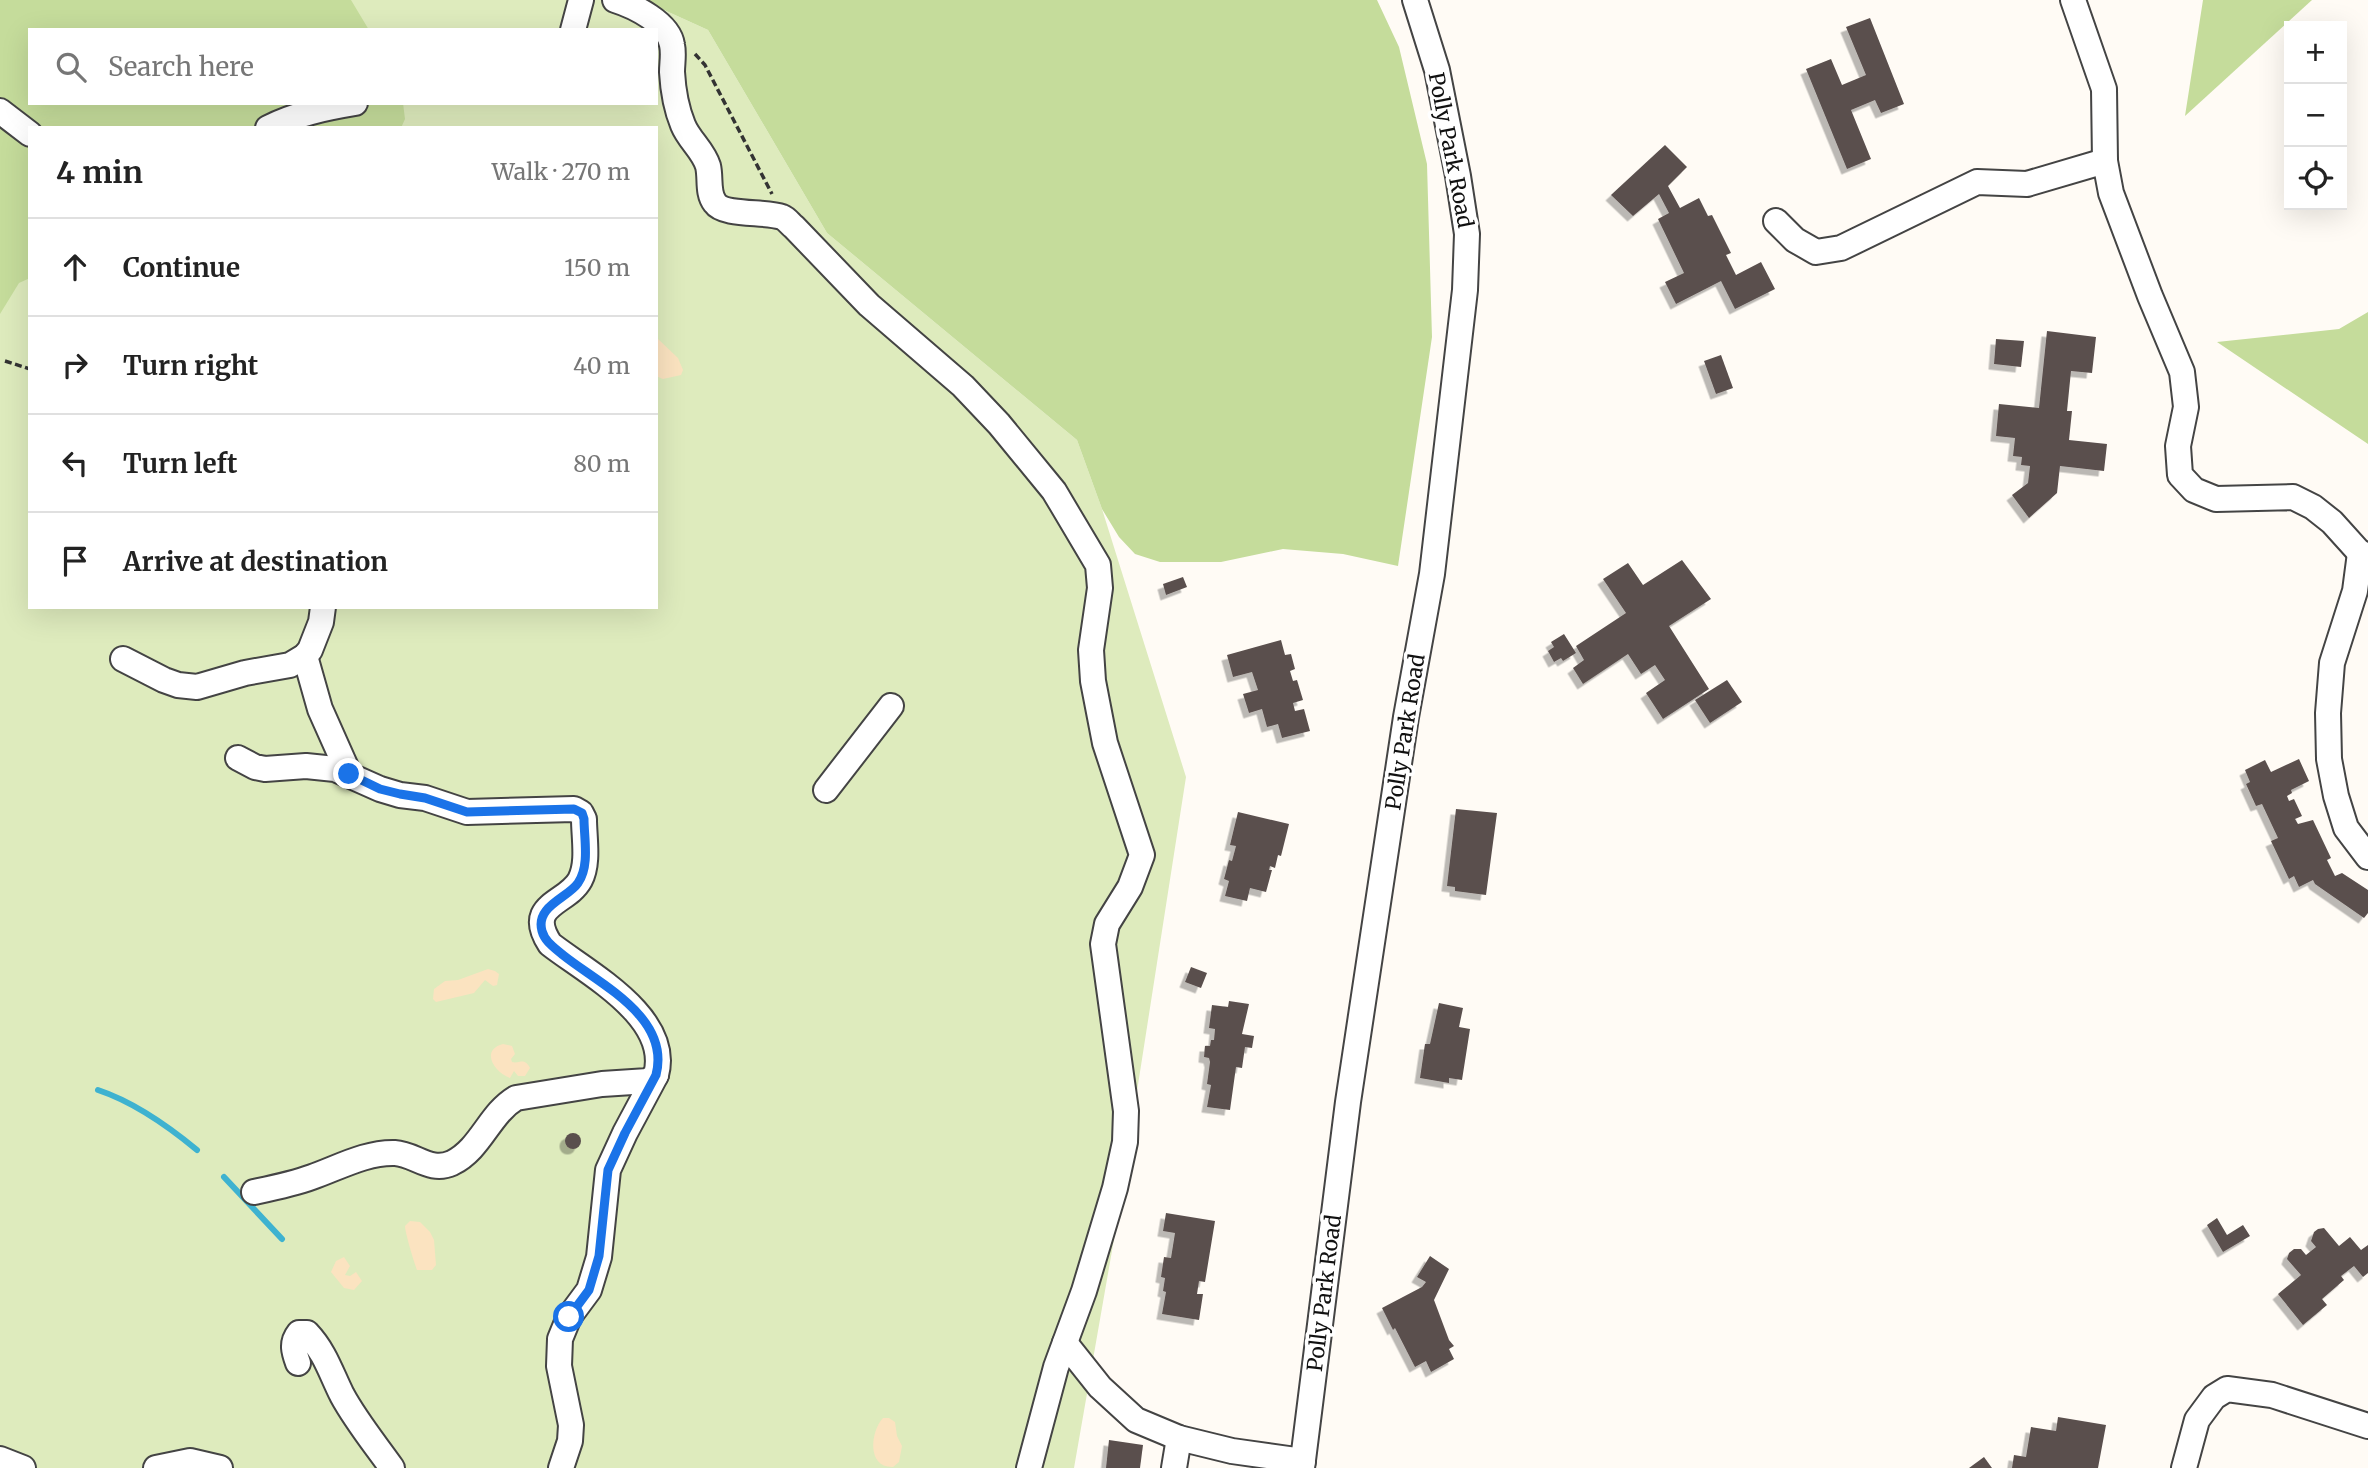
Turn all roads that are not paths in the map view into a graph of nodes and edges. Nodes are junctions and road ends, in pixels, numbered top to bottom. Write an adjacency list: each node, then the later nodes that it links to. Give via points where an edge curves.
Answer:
1 (582, 0): 5 (street)
2 (615, 0): 23 (street, via 647,16 665,30 673,44 676,103 684,128 708,165 716,206 784,218 869,305 999,424 1054,491 1098,565 1093,681 1105,743 1142,855 1130,887 1107,924 1103,944 1126,1111 1125,1142 1115,1188)
3 (1415, 0): 28 (street, Polly Park Road, via 1437,70 1458,176 1467,234 1465,290 1432,574 1350,1091)
4 (2073, 0): 10 (street, via 2104,89)
5 (574, 28)
6 (343, 105): 8 (street)
7 (0, 111): 9 (street)
8 (272, 126)
9 (28, 132)
10 (2105, 161): 11 (street, via 2027,184 1978,182 1842,248 1816,252); 12 (street, via 2111,193 2182,372 2186,407 2178,446 2180,475 2194,490 2216,499 2293,497 2332,522)
11 (1776, 221)
12 (2364, 554): 20 (street, via 2332,663 2328,713 2336,796 2346,828)
13 (322, 609): 14 (street)
14 (306, 656): 15 (street, via 290,665 197,687 164,680); 18 (street, via 320,709)
15 (122, 659)
16 (891, 706): 19 (street)
17 (238, 758): 18 (street, via 265,769 317,766)
18 (349, 774): 21 (street, via 380,789 467,812 574,809 582,813 583,873 573,889 546,912 542,933 642,1019 657,1046)
19 (826, 790)
20 (2368, 857)
21 (656, 1075): 22 (street, via 648,1081 516,1098 493,1117 473,1146 451,1163 430,1165 394,1153 363,1157); 33 (street, via 608,1170 599,1256 589,1290 560,1339 559,1366 571,1425)
22 (254, 1192)
23 (1065, 1343): 26 (street, via 1100,1387 1136,1420); 34 (street)
24 (298, 1363): 32 (street, via 294,1339 307,1333 324,1354 362,1427)
25 (2368, 1426): 36 (street, via 2272,1395 2227,1389 2214,1397 2197,1420)
26 (1179, 1438): 28 (street); 35 (street)
27 (0, 1459): 29 (street)
28 (1303, 1464)
29 (23, 1468)
30 (156, 1468): 31 (street, via 190,1461)
31 (220, 1468)
32 (392, 1468)
33 (561, 1468)
34 (1029, 1468)
35 (1174, 1468)
36 (2184, 1468)

